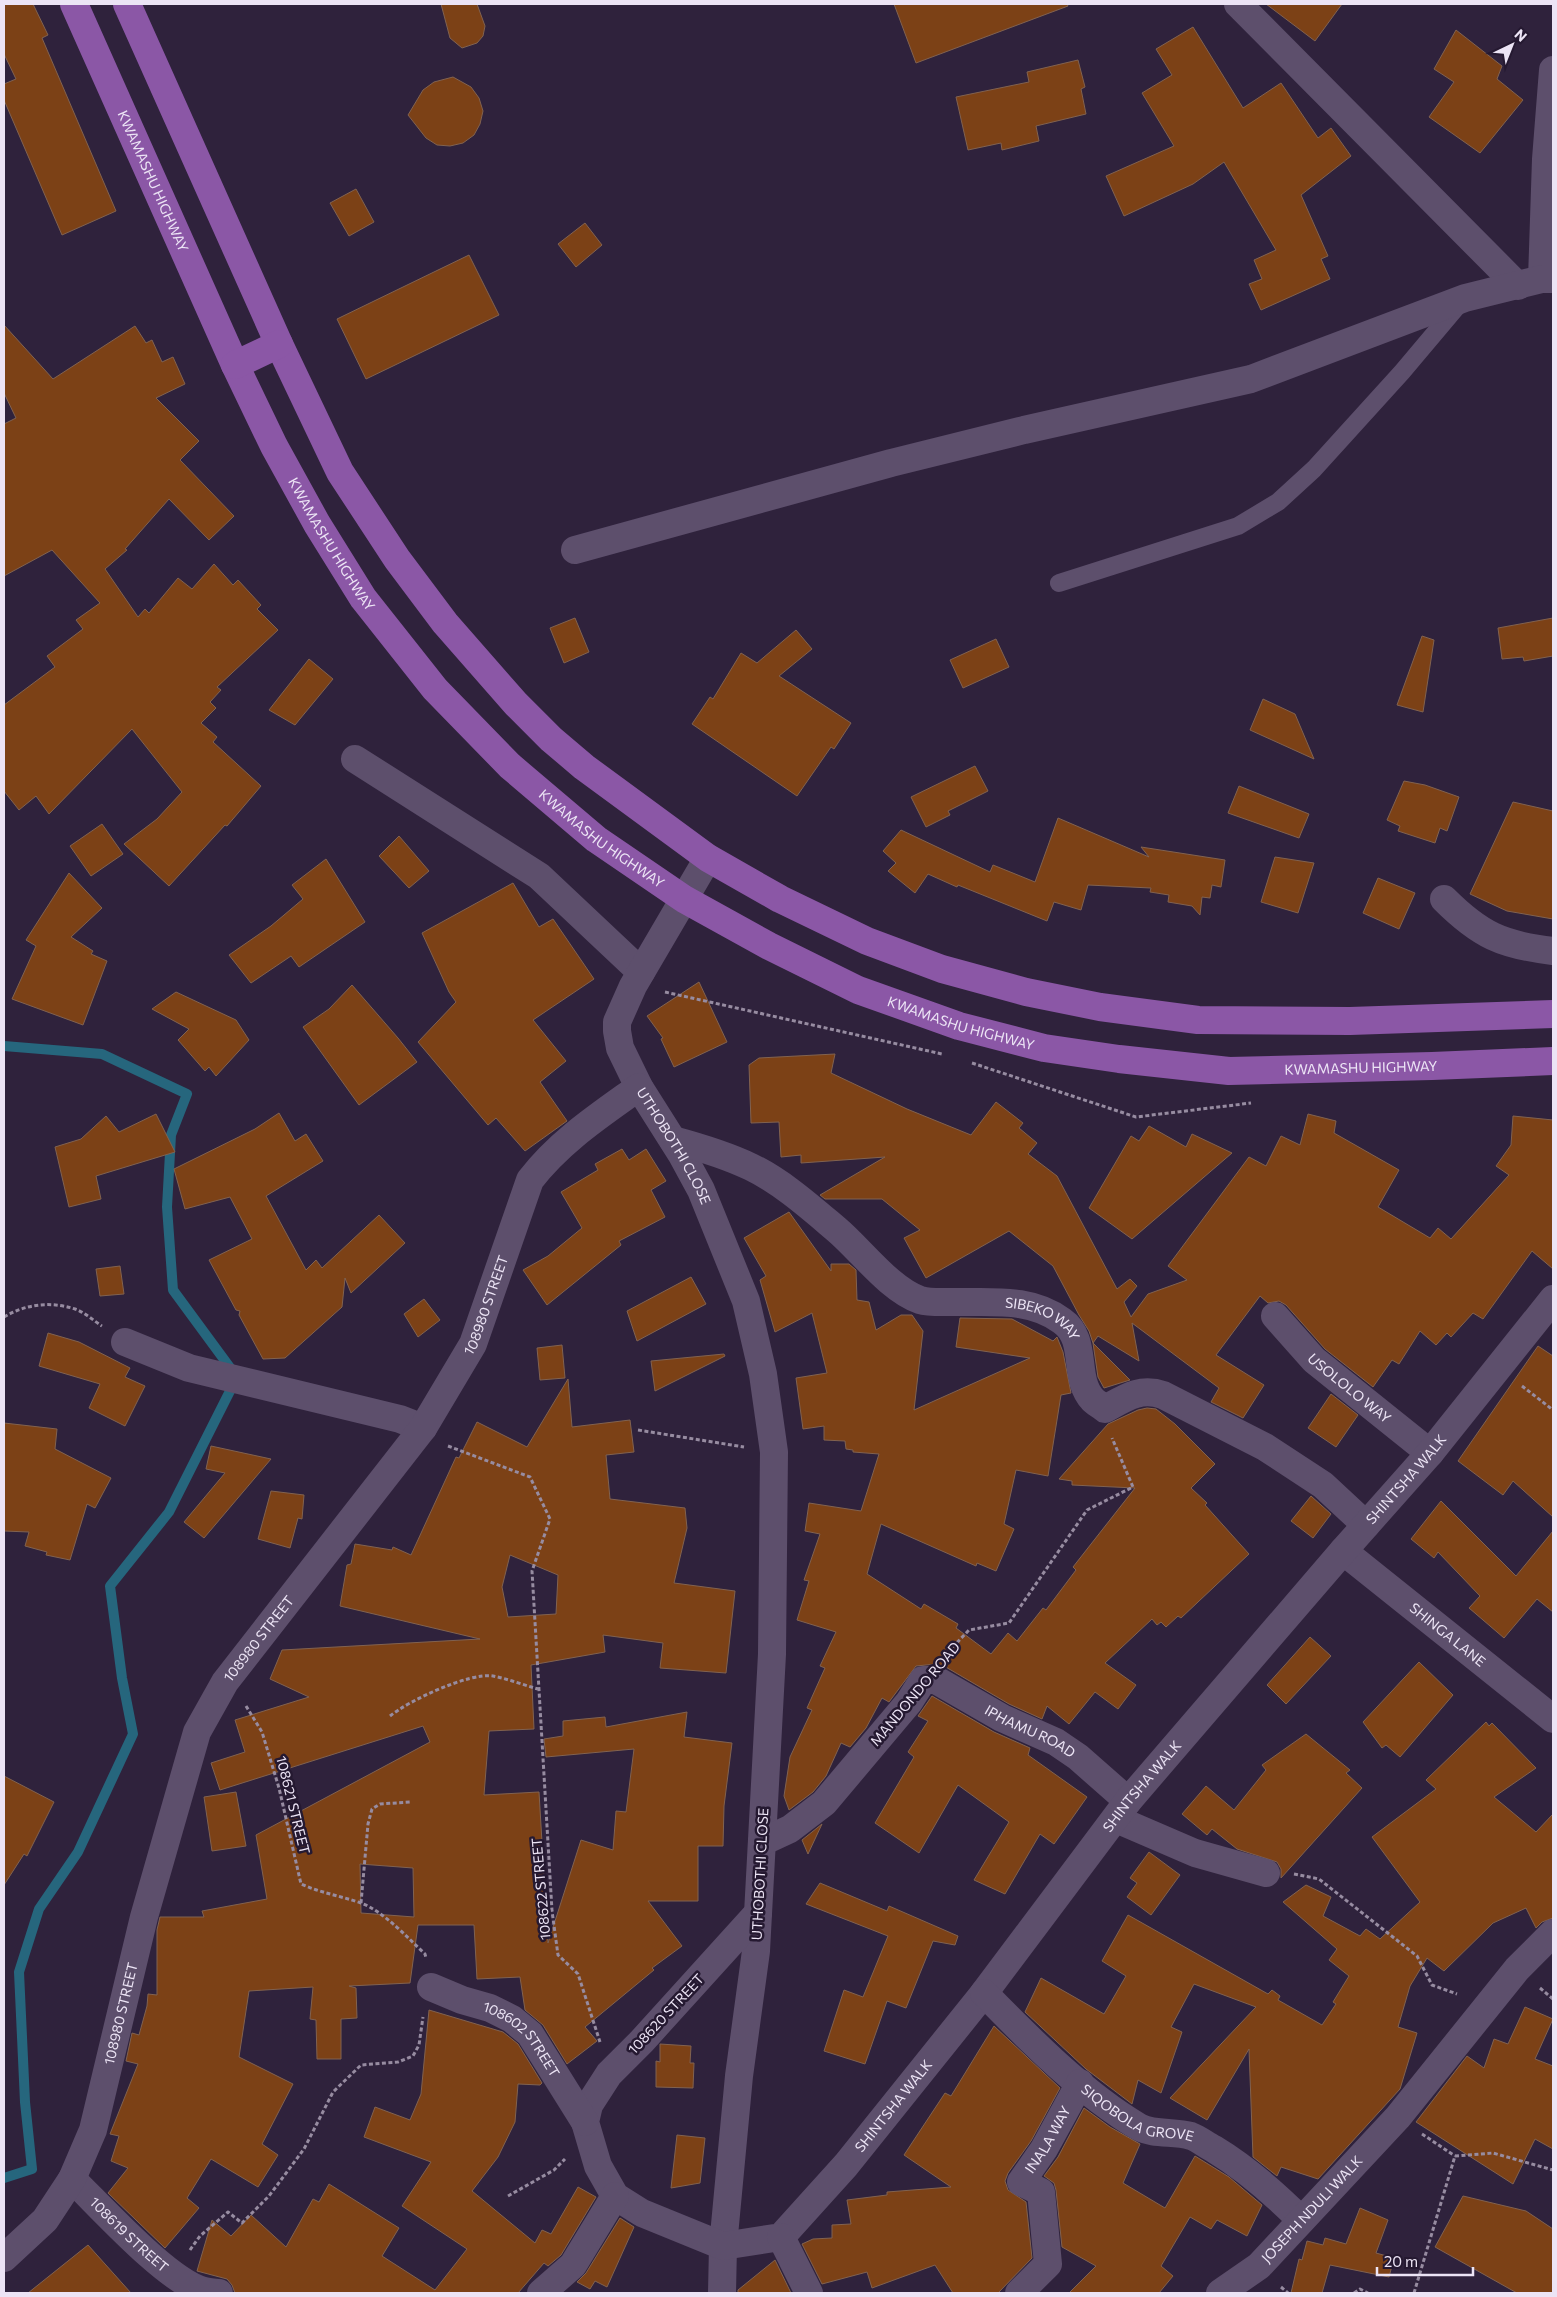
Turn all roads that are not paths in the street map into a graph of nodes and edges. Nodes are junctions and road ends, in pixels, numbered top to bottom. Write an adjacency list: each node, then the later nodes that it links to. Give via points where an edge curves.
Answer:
1 (74, 4): 8 (main road, KWAMASHU HIGHWAY)
2 (127, 4): 7 (main road)
3 (1238, 4): 5 (street)
4 (1553, 70): 5 (street)
5 (1538, 281): 6 (street)
6 (1465, 298): 9 (street, via 1250,379 901,461); 10 (lane, via 1321,462 1278,502 1238,526)
7 (279, 344): 8 (main road); 12 (main road, via 340,472 397,559 445,623 551,739)
8 (235, 365): 13 (main road, KWAMASHU HIGHWAY, via 317,524 363,598 435,689 510,766 589,833)
9 (575, 550)
10 (1059, 583)
11 (355, 759): 16 (street, via 539,876)
12 (708, 858): 13 (street, UTHOBOTHI CLOSE); 17 (main road, via 780,899 904,955 1017,989 1100,1007 1198,1020 1350,1021)
13 (684, 899): 16 (street, UTHOBOTHI CLOSE); 18 (main road, KWAMASHU HIGHWAY, via 858,990 959,1026 1044,1048 1229,1071)
14 (1444, 899): 15 (street, via 1466,922 1483,932 1522,948)
15 (1553, 951)
16 (641, 972): 19 (street, UTHOBOTHI CLOSE, via 617,1022 620,1048)
17 (1553, 1014)
18 (1553, 1061)
19 (639, 1087): 20 (street, UTHOBOTHI CLOSE); 24 (street, 108980 STREET, via 570,1138 530,1180 473,1344)
20 (672, 1140): 26 (street, SIBEKO WAY, via 704,1149 772,1179 836,1229 896,1286 919,1300 1021,1303 1044,1309 1073,1332 1085,1386 1092,1399 1105,1408 1137,1392 1163,1394 1265,1447 1323,1485); 31 (street, UTHOBOTHI CLOSE, via 701,1190 746,1301 763,1374 774,1452 772,1654)
21 (1553, 1300): 25 (street, SHINTSHA WALK)
22 (1275, 1316): 25 (street, USOLOLO WAY, via 1314,1360)
23 (125, 1342): 24 (street, via 189,1368 400,1419)
24 (423, 1428): 39 (street, 108980 STREET, via 225,1682 197,1732 144,1917 93,2130)
25 (1430, 1453): 26 (street, SHINTSHA WALK)
26 (1366, 1525): 27 (street, SHINTSHA WALK)
27 (1343, 1551): 29 (street, SHINGA LANE); 30 (street, SHINTSHA WALK)
28 (923, 1680): 30 (street, IPHAMU ROAD, via 936,1680 1078,1756); 31 (street, MANDONDO ROAD, via 909,1702 824,1803 790,1829)
29 (1553, 1719)
30 (1122, 1810): 32 (street, IPHAMU ROAD, via 1195,1853); 36 (street, SHINTSHA WALK)
31 (762, 1842): 33 (street, UTHOBOTHI CLOSE)
32 (1266, 1873)
33 (758, 1913): 38 (street, 108620 STREET, via 609,2074 589,2105); 43 (street, UTHOBOTHI CLOSE)
34 (1553, 1933): 41 (street, JOSEPH NDULI WALK, via 1517,1970 1398,2117)
35 (431, 1987): 38 (street, 108602 STREET, via 490,2008 512,2019 530,2034)
36 (984, 1993): 37 (street, SIQOBOLA GROVE, via 1042,2051); 42 (street, SHINTSHA WALK, via 846,2164)
37 (1080, 2083): 41 (street, SIQOBOLA GROVE, via 1141,2128 1190,2136 1235,2162); 49 (street, INALA WAY, via 1044,2149 1021,2182 1040,2192 1048,2264)
38 (586, 2122): 40 (street, via 598,2166)
39 (72, 2179): 44 (street, 108980 STREET, via 45,2220); 45 (street, 108619 STREET, via 132,2239 178,2278 203,2291)
40 (615, 2196): 43 (street, via 642,2213); 46 (street, via 573,2265)
41 (1302, 2220): 50 (street, JOSEPH NDULI WALK, via 1259,2266)
42 (781, 2237): 43 (street); 48 (street)
43 (723, 2246): 47 (street, UTHOBOTHI CLOSE)
44 (4, 2258)
45 (219, 2293)
46 (541, 2293)
47 (722, 2293)
48 (809, 2293)
49 (1019, 2293)
50 (1220, 2293)

